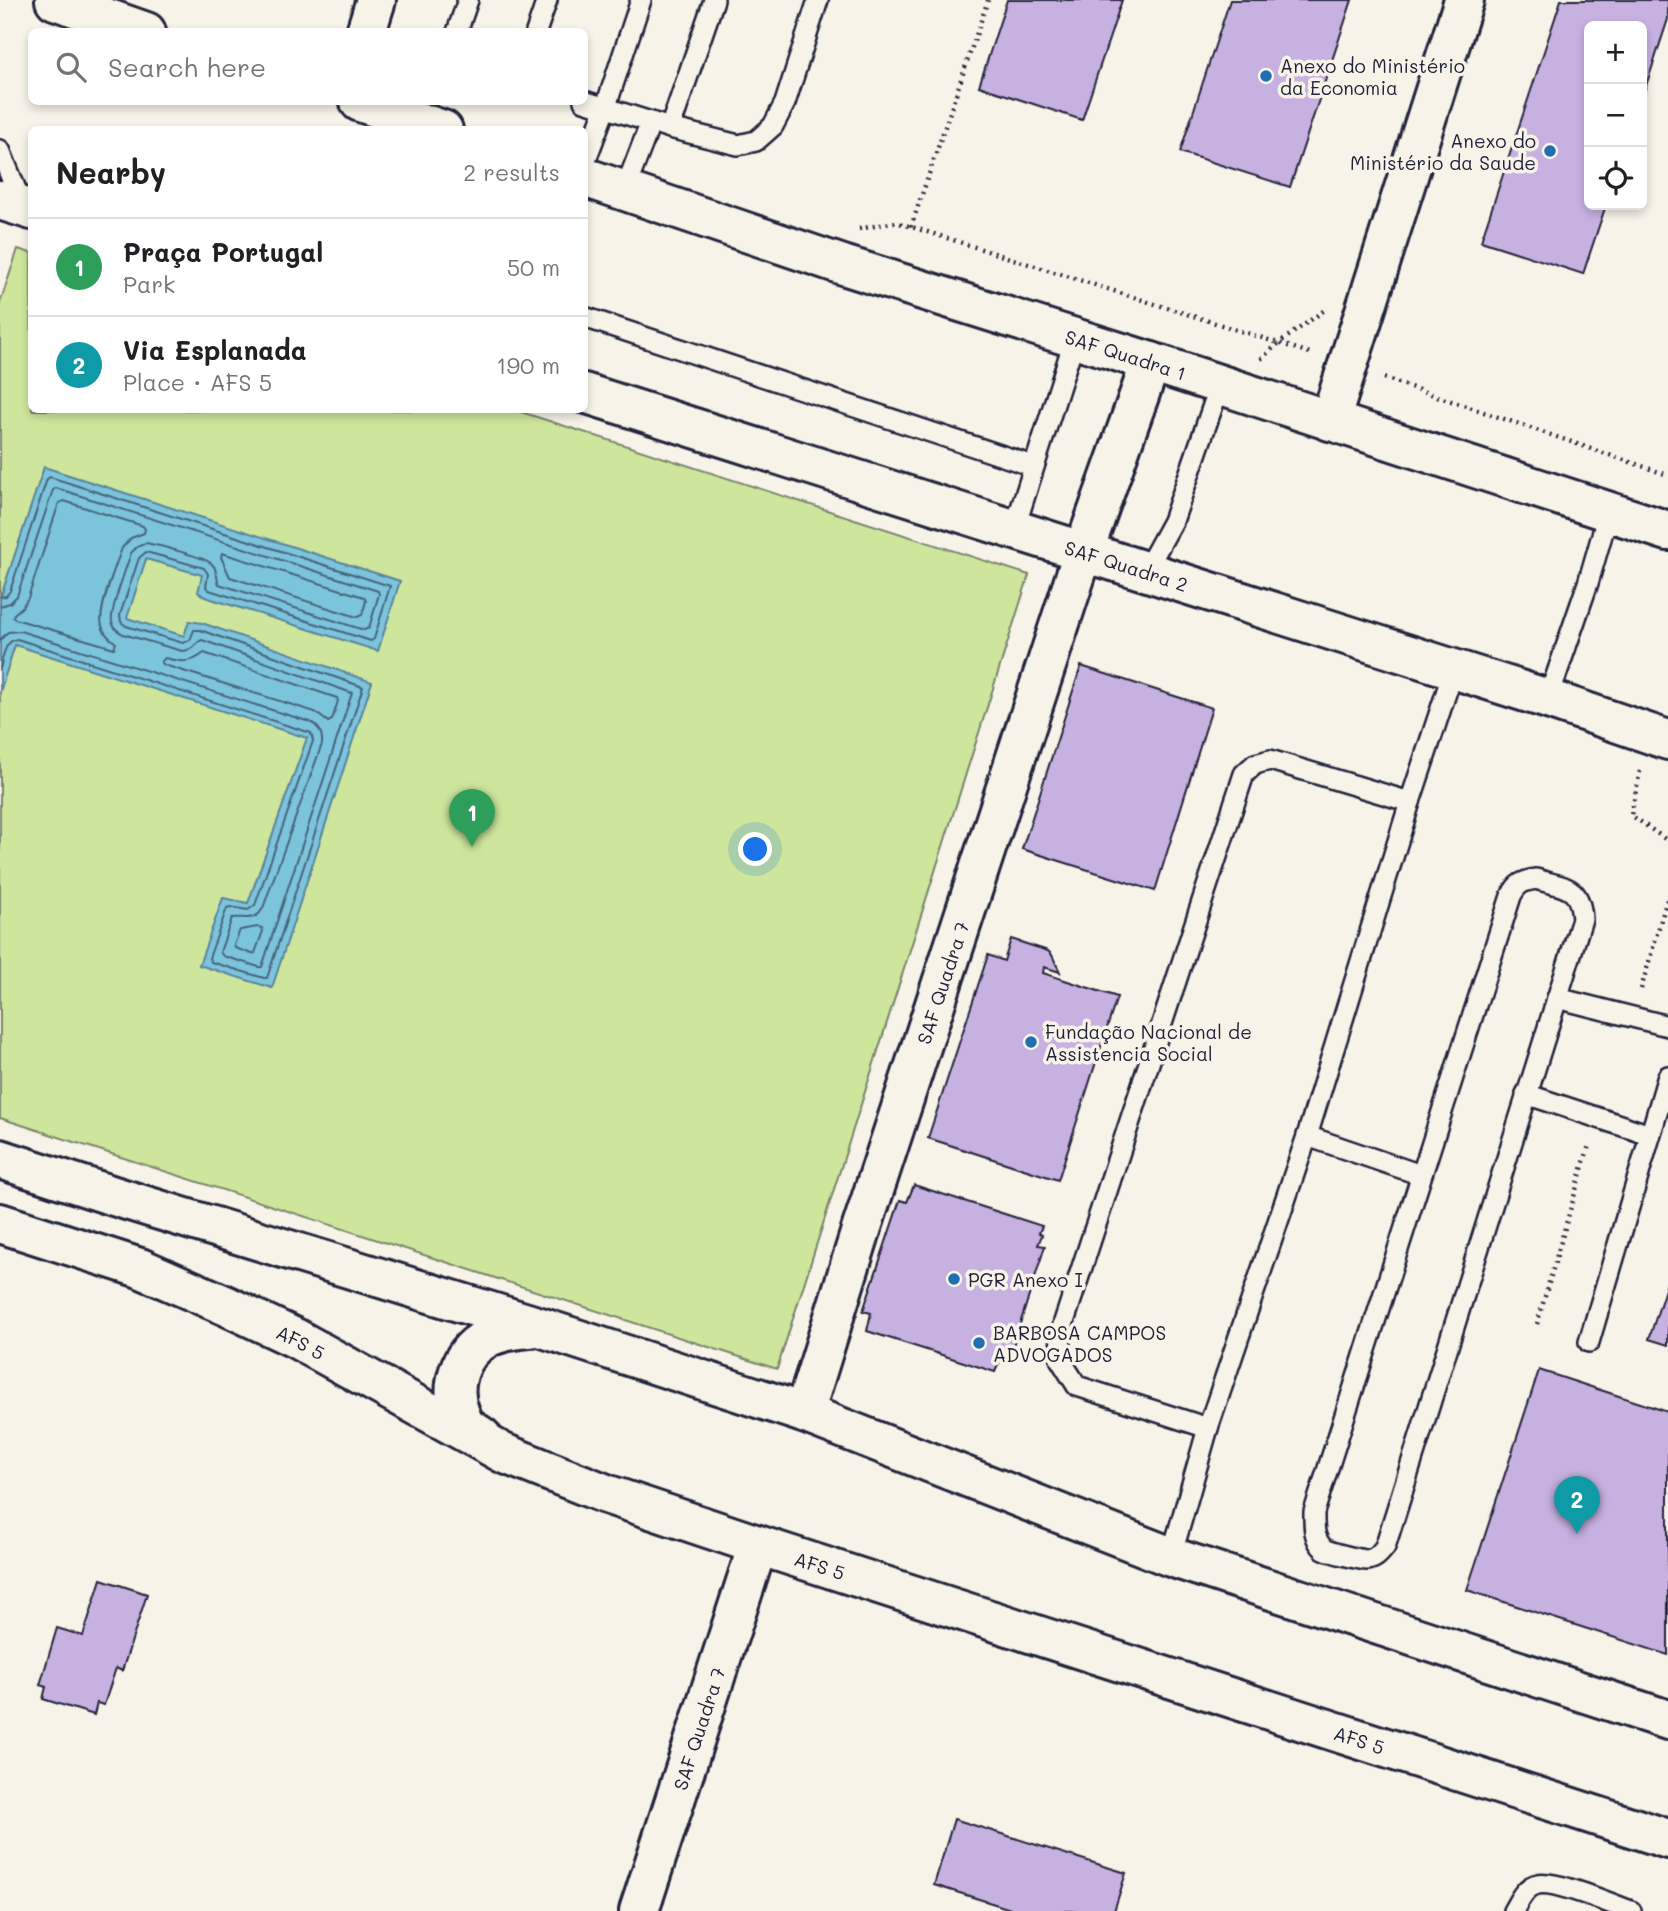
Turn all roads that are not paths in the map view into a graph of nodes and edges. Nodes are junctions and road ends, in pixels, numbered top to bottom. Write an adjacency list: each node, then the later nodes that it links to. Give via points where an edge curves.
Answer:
1 (55, 0): 9 (street)
2 (376, 0): 10 (street)
3 (468, 0): 11 (lane)
4 (547, 0): 12 (lane)
5 (641, 0): 15 (lane)
6 (714, 0): 16 (lane)
7 (818, 0): 16 (lane, via 785,103 773,126 756,141 738,145)
8 (1464, 0): 28 (street)
9 (135, 28)
10 (367, 28)
11 (458, 28)
12 (537, 28)
13 (588, 102): 15 (lane)
14 (369, 105): 17 (street)
15 (606, 109): 16 (lane); 19 (lane)
16 (660, 125): 21 (lane)
17 (431, 126)
18 (0, 150): 22 (lane)
19 (588, 155)
20 (588, 178): 21 (street, SAF Quadra 1)
21 (625, 192): 24 (street, SAF Quadra 1)
22 (18, 206)
23 (588, 318): 29 (lane)
24 (1075, 338): 25 (street, SAF Quadra 1); 29 (lane)
25 (1151, 362): 26 (street, SAF Quadra 1); 33 (street, SAF Quadra 7)
26 (1225, 386): 28 (street, SAF Quadra 1); 34 (lane, via 1172,521)
27 (588, 394): 31 (street, SAF Quadra 2)
28 (1330, 421): 30 (street, SAF Quadra 1)
29 (1033, 466): 31 (lane)
30 (1609, 512): 32 (street, SAF Quadra 1); 36 (lane)
31 (1014, 530): 33 (street, SAF Quadra 2)
32 (1668, 531)
33 (1083, 553): 34 (street, SAF Quadra 2); 50 (street, SAF Quadra 7)
34 (1145, 572): 35 (street, SAF Quadra 2)
35 (1454, 669): 36 (street, SAF Quadra 2); 38 (lane)
36 (1548, 699): 37 (street, SAF Quadra 2)
37 (1655, 750)
38 (1410, 802): 44 (lane); 51 (lane, via 1270,760 1255,764 1244,774 1061,1331 1060,1359 1077,1386)
39 (1557, 998): 40 (lane); 42 (lane); 46 (lane, via 1581,905 1573,891 1536,879 1523,880 1511,896)
40 (1668, 1026)
41 (1668, 1076): 43 (lane)
42 (1526, 1094): 43 (lane); 46 (lane, via 1385,1547 1366,1560 1326,1550 1313,1529 1314,1512)
43 (1650, 1135): 49 (lane)
44 (1307, 1136): 46 (lane); 51 (lane)
45 (0, 1158): 48 (street)
46 (1421, 1175)
47 (0, 1223): 52 (street, AFS 5, via 140,1268 228,1306)
48 (540, 1327): 50 (street); 52 (street, via 487,1337 474,1347 457,1373 456,1403 465,1424)
49 (1589, 1342)
50 (804, 1413): 54 (street)
51 (1208, 1428): 54 (lane)
52 (503, 1453): 53 (street, AFS 5, via 606,1494)
53 (758, 1545): 56 (street, AFS 5); 58 (street, SAF Quadra 7)
54 (1171, 1557): 55 (street)
55 (1668, 1720)
56 (1668, 1839)
57 (1610, 1907): 59 (lane, via 1552,1884 1536,1884 1524,1892); 60 (lane)
58 (639, 1911)
59 (1513, 1911)
60 (1631, 1911)

